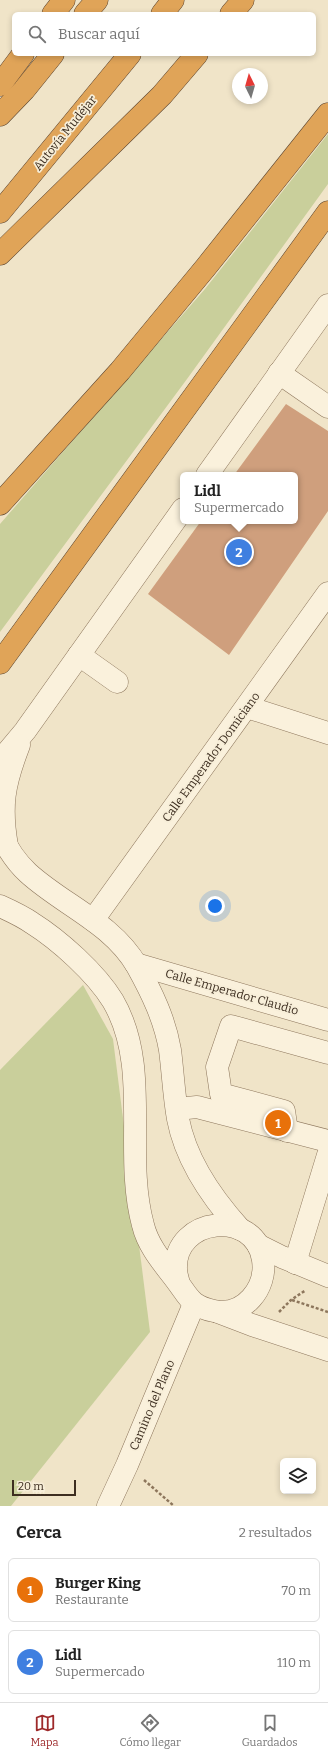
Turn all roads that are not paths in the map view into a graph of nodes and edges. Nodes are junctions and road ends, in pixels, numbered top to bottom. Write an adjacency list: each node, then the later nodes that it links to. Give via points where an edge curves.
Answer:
1 (64, 0): 5 (highway)
2 (97, 0): 6 (highway)
3 (173, 0): 7 (highway)
4 (243, 0): 8 (highway)
5 (55, 12)
6 (87, 12)
7 (164, 12)
8 (233, 12)
9 (22, 56): 13 (highway)
10 (51, 56): 16 (highway)
11 (128, 56): 18 (highway, Autovía Mudéjar)
12 (195, 56): 20 (highway, via 162,95)
13 (0, 85)
14 (328, 98): 17 (highway)
15 (328, 114): 17 (highway)
16 (0, 115)
17 (254, 207): 25 (highway, via 120,371)
18 (0, 212)
19 (328, 212): 29 (highway)
20 (0, 254)
21 (328, 305): 22 (street)
22 (280, 373): 23 (street); 24 (street)
23 (328, 407)
24 (209, 472)
25 (0, 504)
26 (180, 513): 28 (street)
27 (328, 593): 31 (street, Calle Emperador Domiciano)
28 (79, 655): 30 (street); 32 (street)
29 (0, 663)
30 (117, 682)
31 (247, 707): 33 (street); 37 (street, Calle Emperador Domiciano)
32 (25, 731): 34 (street); 35 (street, via 5,787)
33 (328, 733)
34 (0, 761)
35 (3, 840): 37 (street, via 28,873)
36 (0, 906): 49 (street, via 32,923 72,955 112,999 124,1022 131,1047 137,1198 143,1226 157,1256)
37 (93, 920): 38 (street)
38 (136, 964): 39 (street, Calle Emperador Claudio); 41 (street, via 153,995 163,1022 170,1050)
39 (328, 1020)
40 (328, 1053): 42 (street, via 231,1026 218,1067 221,1094 284,1111)
41 (177, 1109): 42 (street, via 196,1107); 45 (street, via 184,1140 192,1160 216,1199)
42 (287, 1131): 43 (street)
43 (328, 1141)
44 (328, 1155): 47 (street)
45 (240, 1229): 46 (street); 49 (street, via 226,1224 211,1225 197,1231 185,1241 178,1254 176,1269)
46 (258, 1245): 47 (street); 51 (street, via 264,1271 261,1284 254,1296 244,1305)
47 (295, 1263): 48 (street)
48 (323, 1274)
49 (179, 1284): 50 (street)
50 (194, 1304): 51 (street); 53 (street, Camino del Plano)
51 (218, 1312): 52 (street)
52 (328, 1350)
53 (108, 1506)

